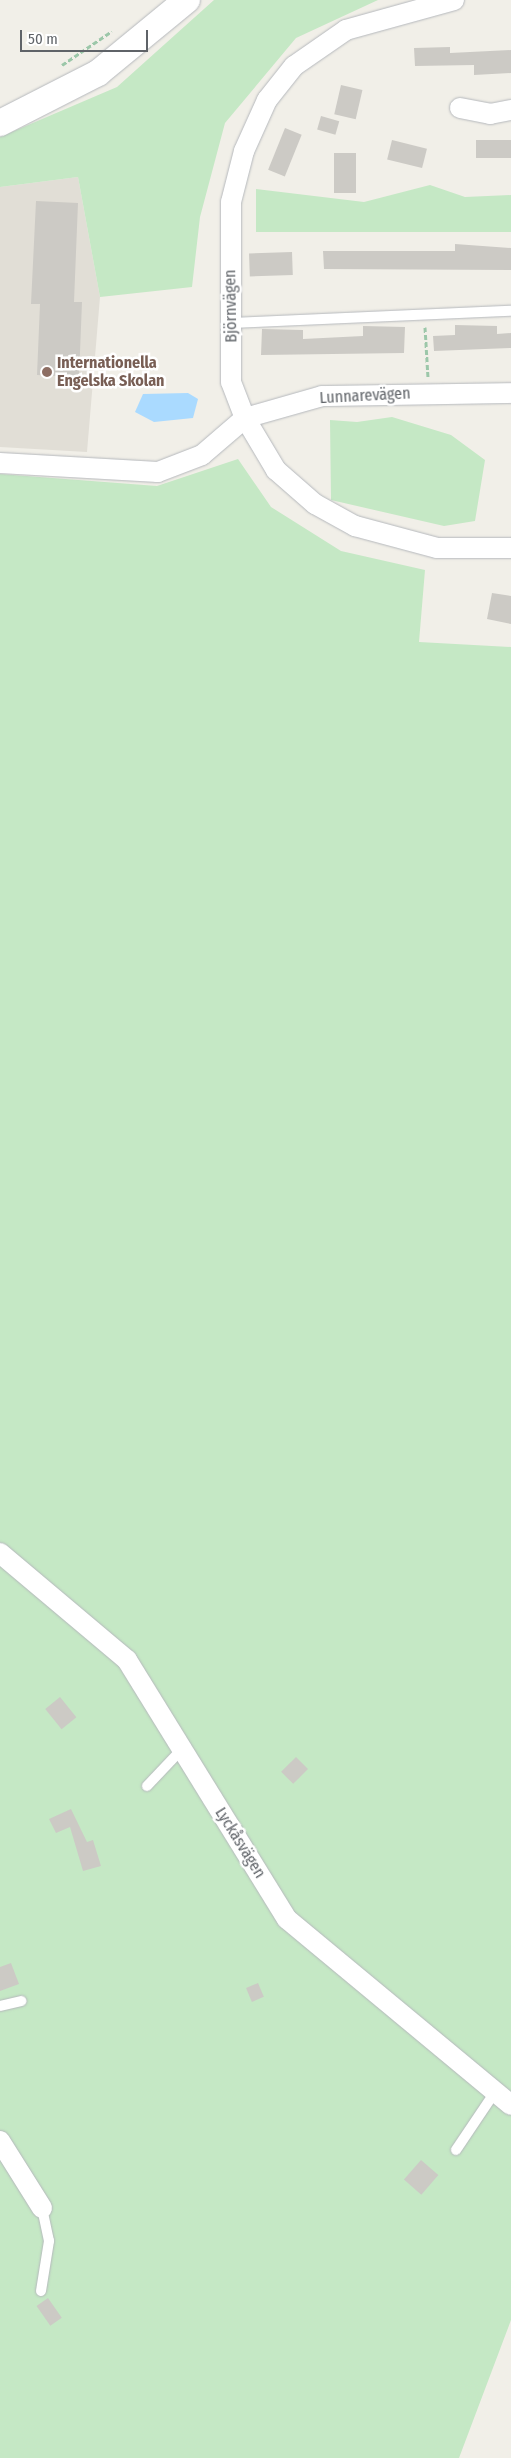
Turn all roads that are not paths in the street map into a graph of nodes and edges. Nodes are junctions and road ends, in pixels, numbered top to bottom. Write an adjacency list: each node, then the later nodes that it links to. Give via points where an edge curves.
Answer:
1 (187, 0): 5 (street, via 98,73)
2 (454, 0): 7 (street, Björnvägen, via 346,30 294,66 267,100 244,151 231,202)
3 (460, 108): 4 (street, via 490,114)
4 (511, 110)
5 (0, 123)
6 (511, 311): 7 (lane)
7 (231, 323): 9 (street, Björnvägen, via 231,382)
8 (511, 393): 9 (street, Lunnarevägen, via 322,396)
9 (245, 418): 10 (street, Lunnarevägen, via 202,455 158,472); 11 (street, Björnvägen, via 276,470 315,504 355,526 436,548)
10 (0, 463)
11 (511, 548)
12 (0, 1553): 13 (street, Lyckåsvägen, via 127,1660)
13 (182, 1750): 14 (lane); 17 (street, Lyckåsvägen, via 287,1920)
14 (147, 1786)
15 (21, 2001): 16 (lane)
16 (0, 2006)
17 (495, 2092): 18 (street, Lyckåsvägen); 20 (lane)
18 (511, 2105)
19 (0, 2141): 21 (street)
20 (456, 2150)
21 (42, 2208): 22 (lane, via 49,2241)
22 (41, 2291)

